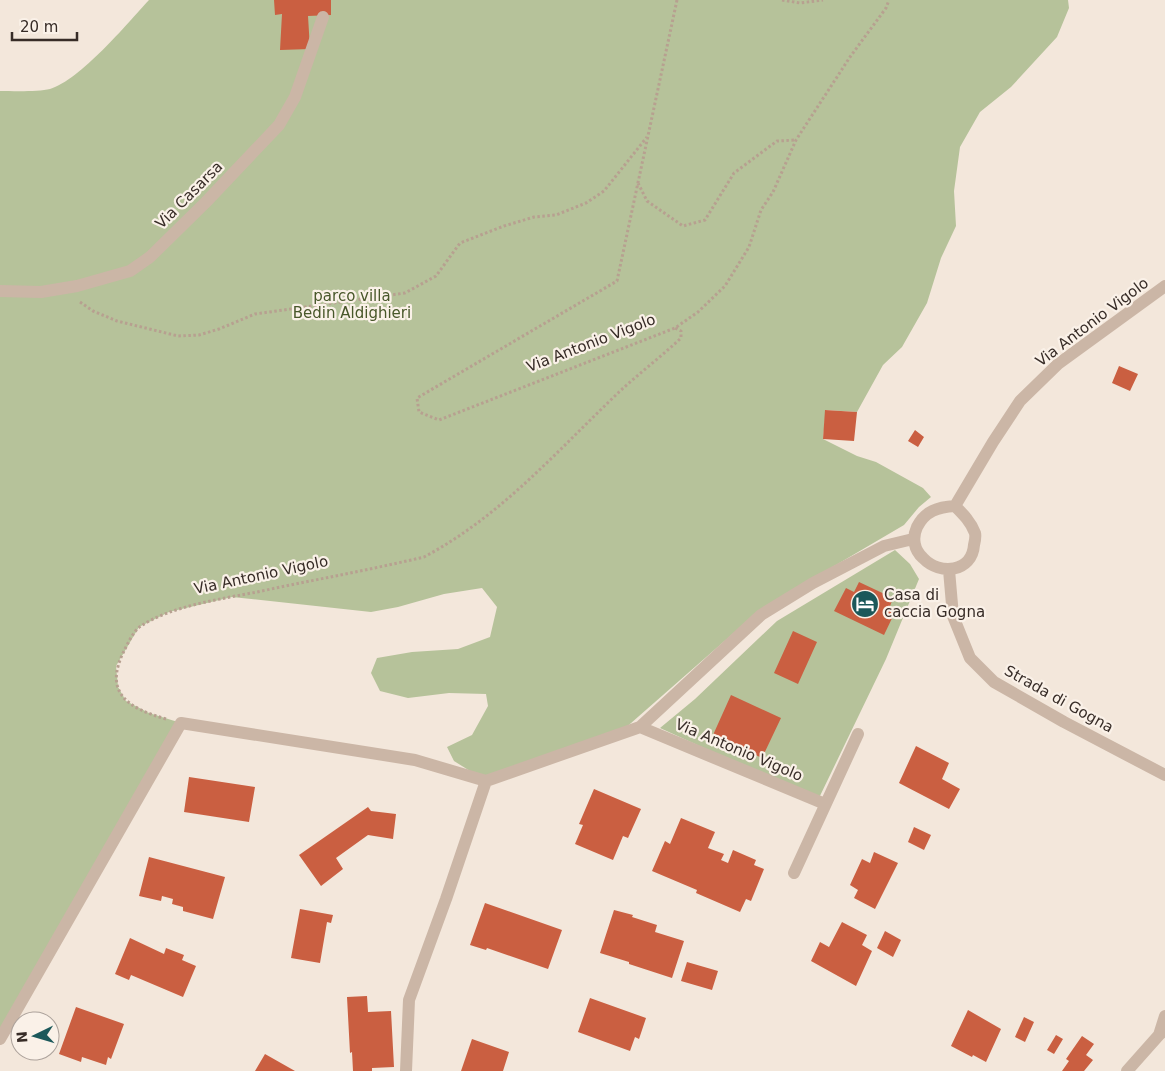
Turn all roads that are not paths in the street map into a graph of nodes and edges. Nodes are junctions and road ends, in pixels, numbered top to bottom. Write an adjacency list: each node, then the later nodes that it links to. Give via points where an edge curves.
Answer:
1 (323, 18): 3 (street, Via Casarsa, via 295,97 279,125 150,257 130,271 95,282 41,292)
2 (1165, 286): 4 (street, Via Antonio Vigolo, via 1058,364 1020,401)
3 (0, 291)
4 (954, 506): 5 (street, via 937,507 925,515 917,526); 6 (street, via 968,519 975,543 974,552 962,565)
5 (914, 539): 6 (street, via 918,553 927,562 936,568); 7 (street, Via Antonio Vigolo, via 884,546 761,615)
6 (949, 570): 9 (street, Strada di Gogna, via 953,616 970,658 994,682)
7 (640, 727): 10 (street, Via Antonio Vigolo); 11 (street, Via Antonio Vigolo)
8 (858, 734): 11 (street)
9 (1165, 775)
10 (486, 781): 15 (street, via 415,760 181,723); 16 (street, via 409,1000)
11 (825, 804): 12 (street)
12 (794, 873)
13 (1165, 1016): 14 (street)
14 (1162, 1032): 17 (street)
15 (0, 1038)
16 (406, 1071)
17 (1127, 1071)

